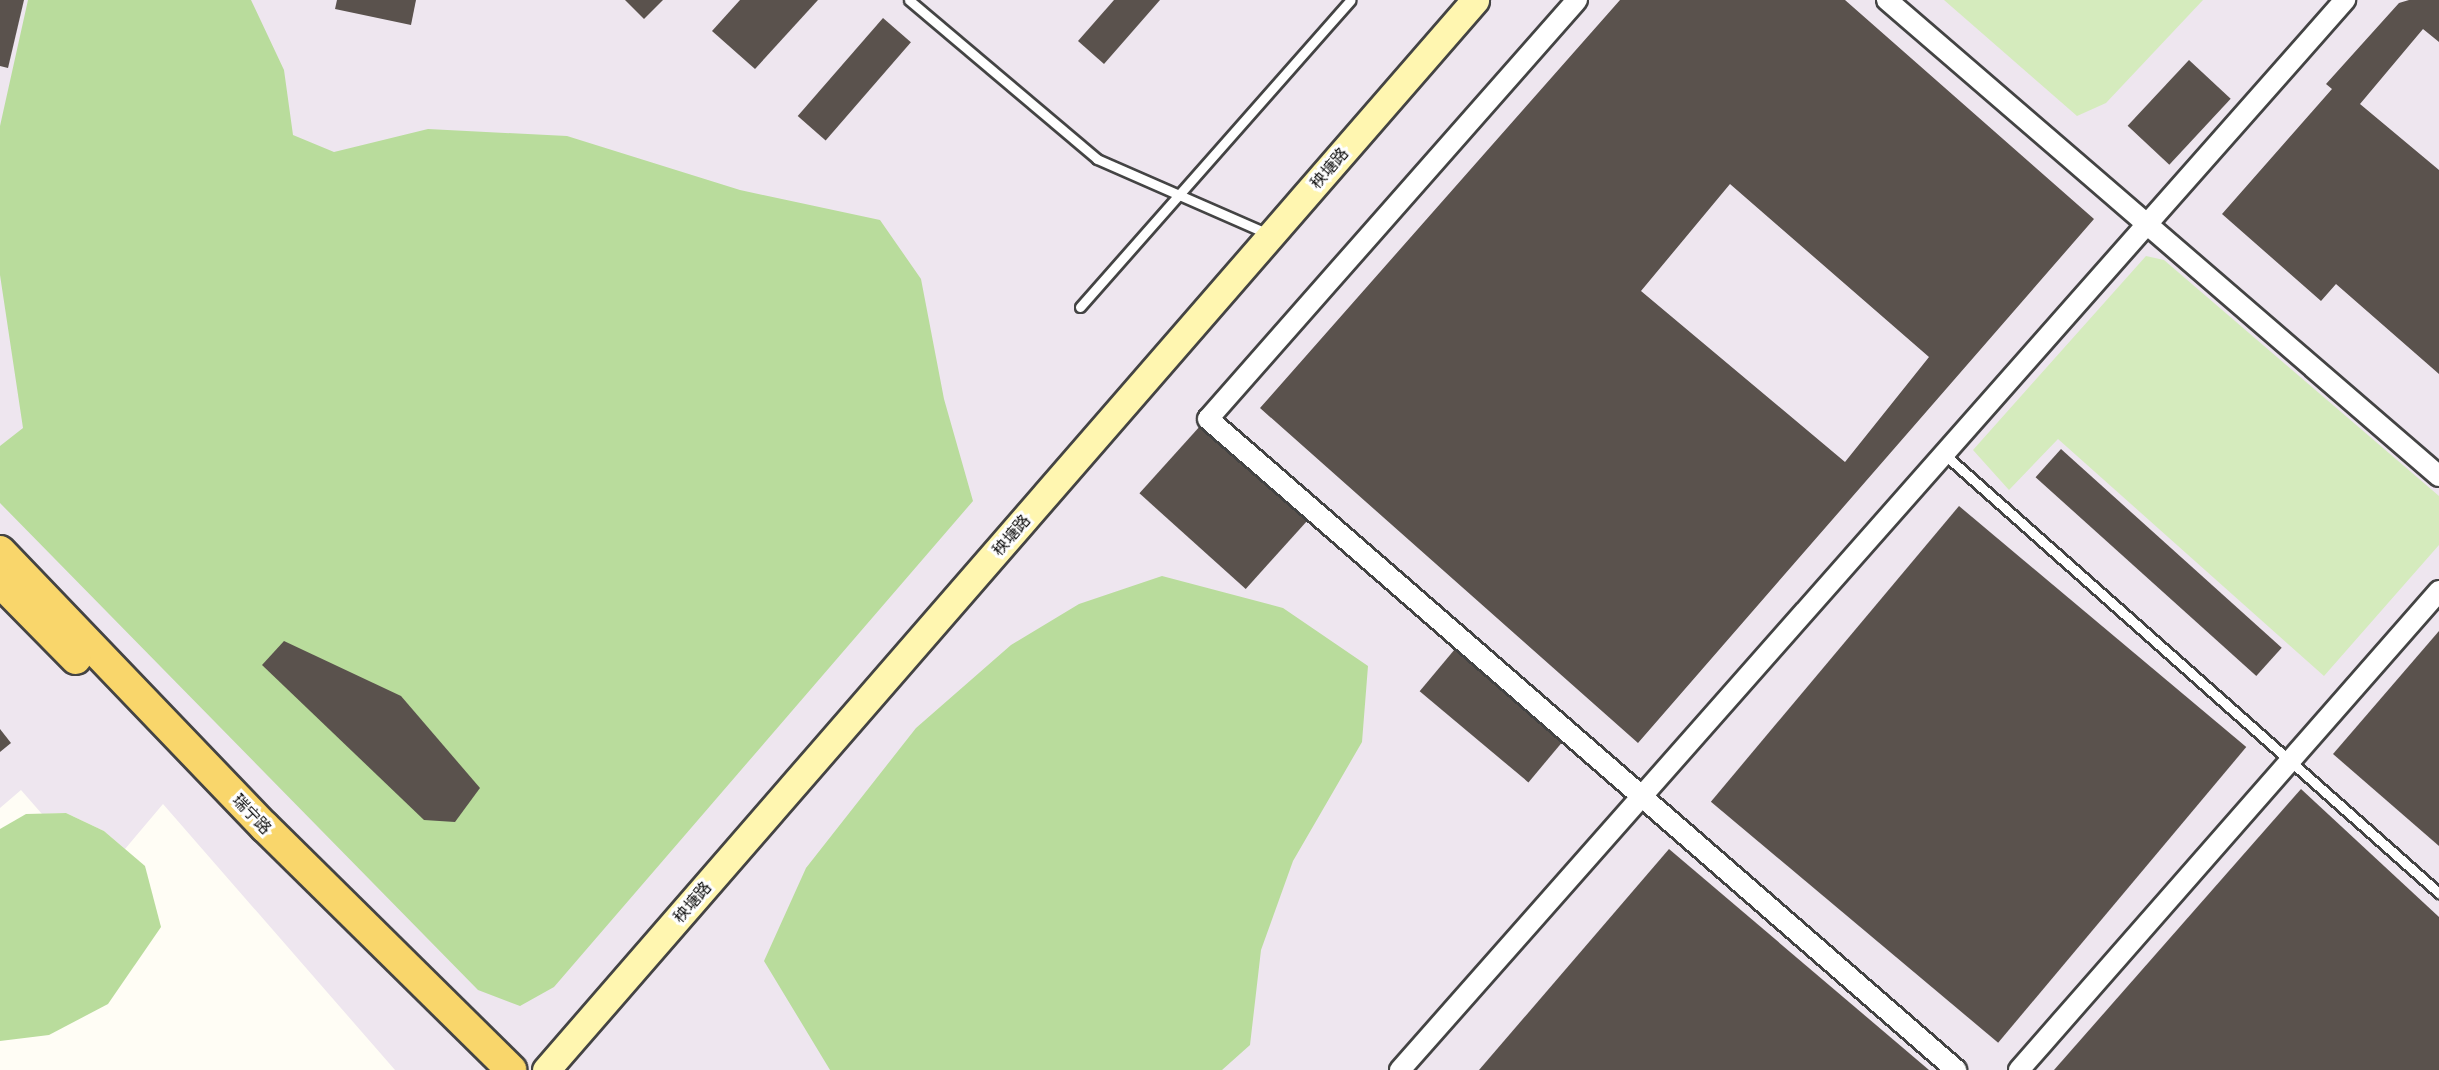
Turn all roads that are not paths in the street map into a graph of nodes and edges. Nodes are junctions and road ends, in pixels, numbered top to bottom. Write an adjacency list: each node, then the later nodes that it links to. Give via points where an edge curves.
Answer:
1 (909, 0): 7 (lane, via 1097,159)
2 (1351, 0): 7 (lane)
3 (1475, 0): 9 (main road, 秧塘路)
4 (1576, 0): 17 (street, via 1208,419)
5 (1887, 0): 8 (street)
6 (2345, 0): 8 (street)
7 (1181, 192): 9 (lane); 10 (lane)
8 (2146, 224): 11 (street); 12 (street)
9 (1271, 235): 21 (main road, 秧塘路)
10 (1080, 307)
11 (1944, 454): 16 (lane); 17 (street)
12 (2439, 476)
13 (0, 550): 20 (main road, 瑞宁路, via 264,827)
14 (0, 582): 19 (main road, 瑞宁路)
15 (2439, 591): 16 (street)
16 (2290, 761): 18 (lane); 24 (street)
17 (1642, 797): 22 (street); 23 (street)
18 (2439, 893)
19 (481, 1070)
20 (511, 1070)
21 (546, 1070)
22 (1400, 1070)
23 (1956, 1070)
24 (2019, 1070)

